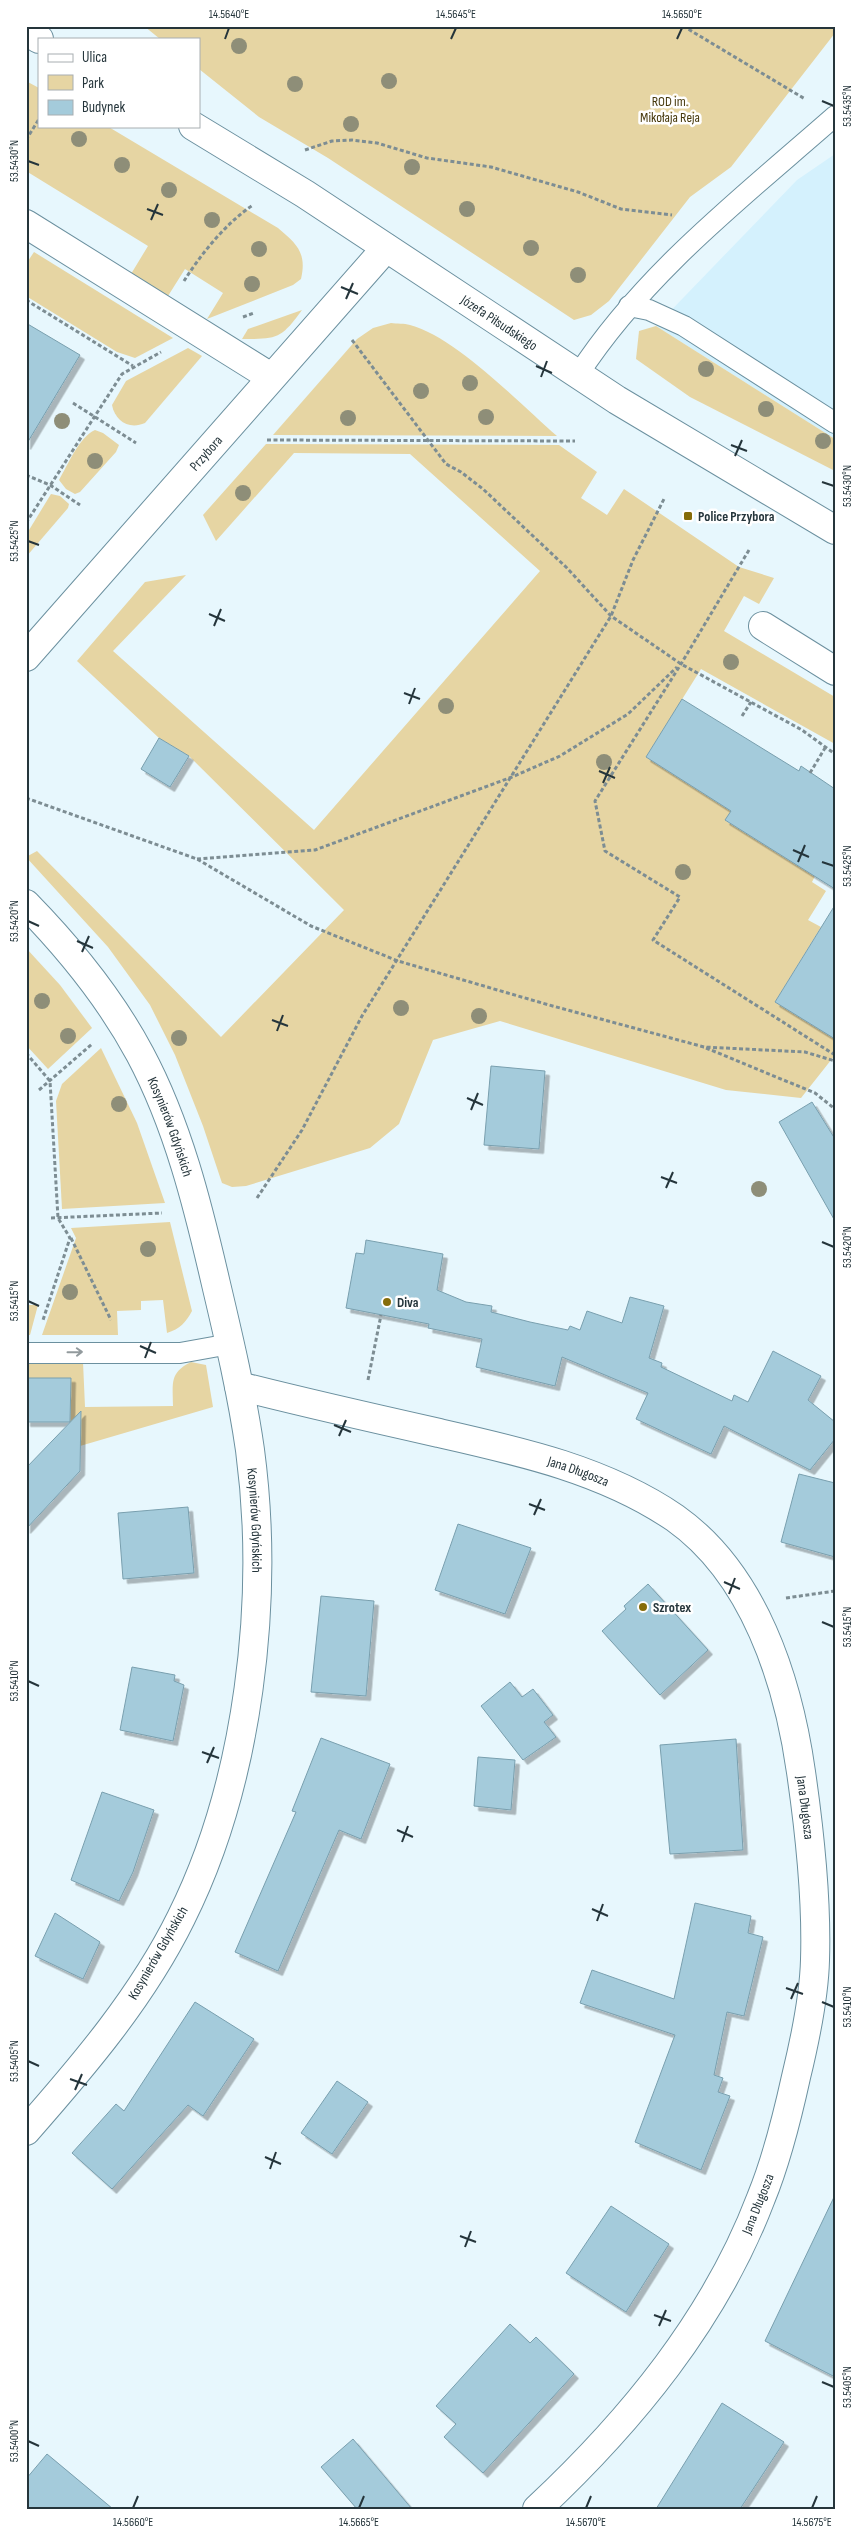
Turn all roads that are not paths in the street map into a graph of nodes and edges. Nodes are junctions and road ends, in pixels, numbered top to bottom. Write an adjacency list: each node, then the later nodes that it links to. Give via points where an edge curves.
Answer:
1 (26, 31): 2 (street)
2 (38, 38)
3 (834, 116): 7 (lane, via 714,221)
4 (195, 128): 6 (street, Józefa Piłsudskiego, via 305,194)
5 (26, 224): 9 (street)
6 (386, 248): 8 (street, Józefa Piłsudskiego); 9 (street, Przybora)
7 (630, 306): 8 (lane); 10 (lane, via 649,310 684,326)
8 (578, 375): 11 (street, Józefa Piłsudskiego)
9 (272, 377): 13 (street, Przybora)
10 (835, 422)
11 (835, 530)
12 (763, 626): 14 (street)
13 (26, 657)
14 (835, 671)
15 (26, 904): 16 (street, Kosynierów Gdyńskich, via 56,934 99,987 140,1053 176,1136)
16 (230, 1344): 17 (lane, one-way to 16, via 180,1353); 18 (street, Kosynierów Gdyńskich)
17 (26, 1353)
18 (239, 1386): 19 (street, Kosynierów Gdyńskich, via 250,1450 257,1527 256,1602 250,1672 237,1758 213,1840 182,1918 138,1991 87,2060); 20 (street, Jana Długosza, via 526,1453 644,1499 695,1534 733,1578 769,1647 783,1686 797,1742 805,1797 815,1903 815,1964 798,2068 776,2159 743,2241 696,2324 640,2401)
19 (26, 2131)
20 (537, 2509)

